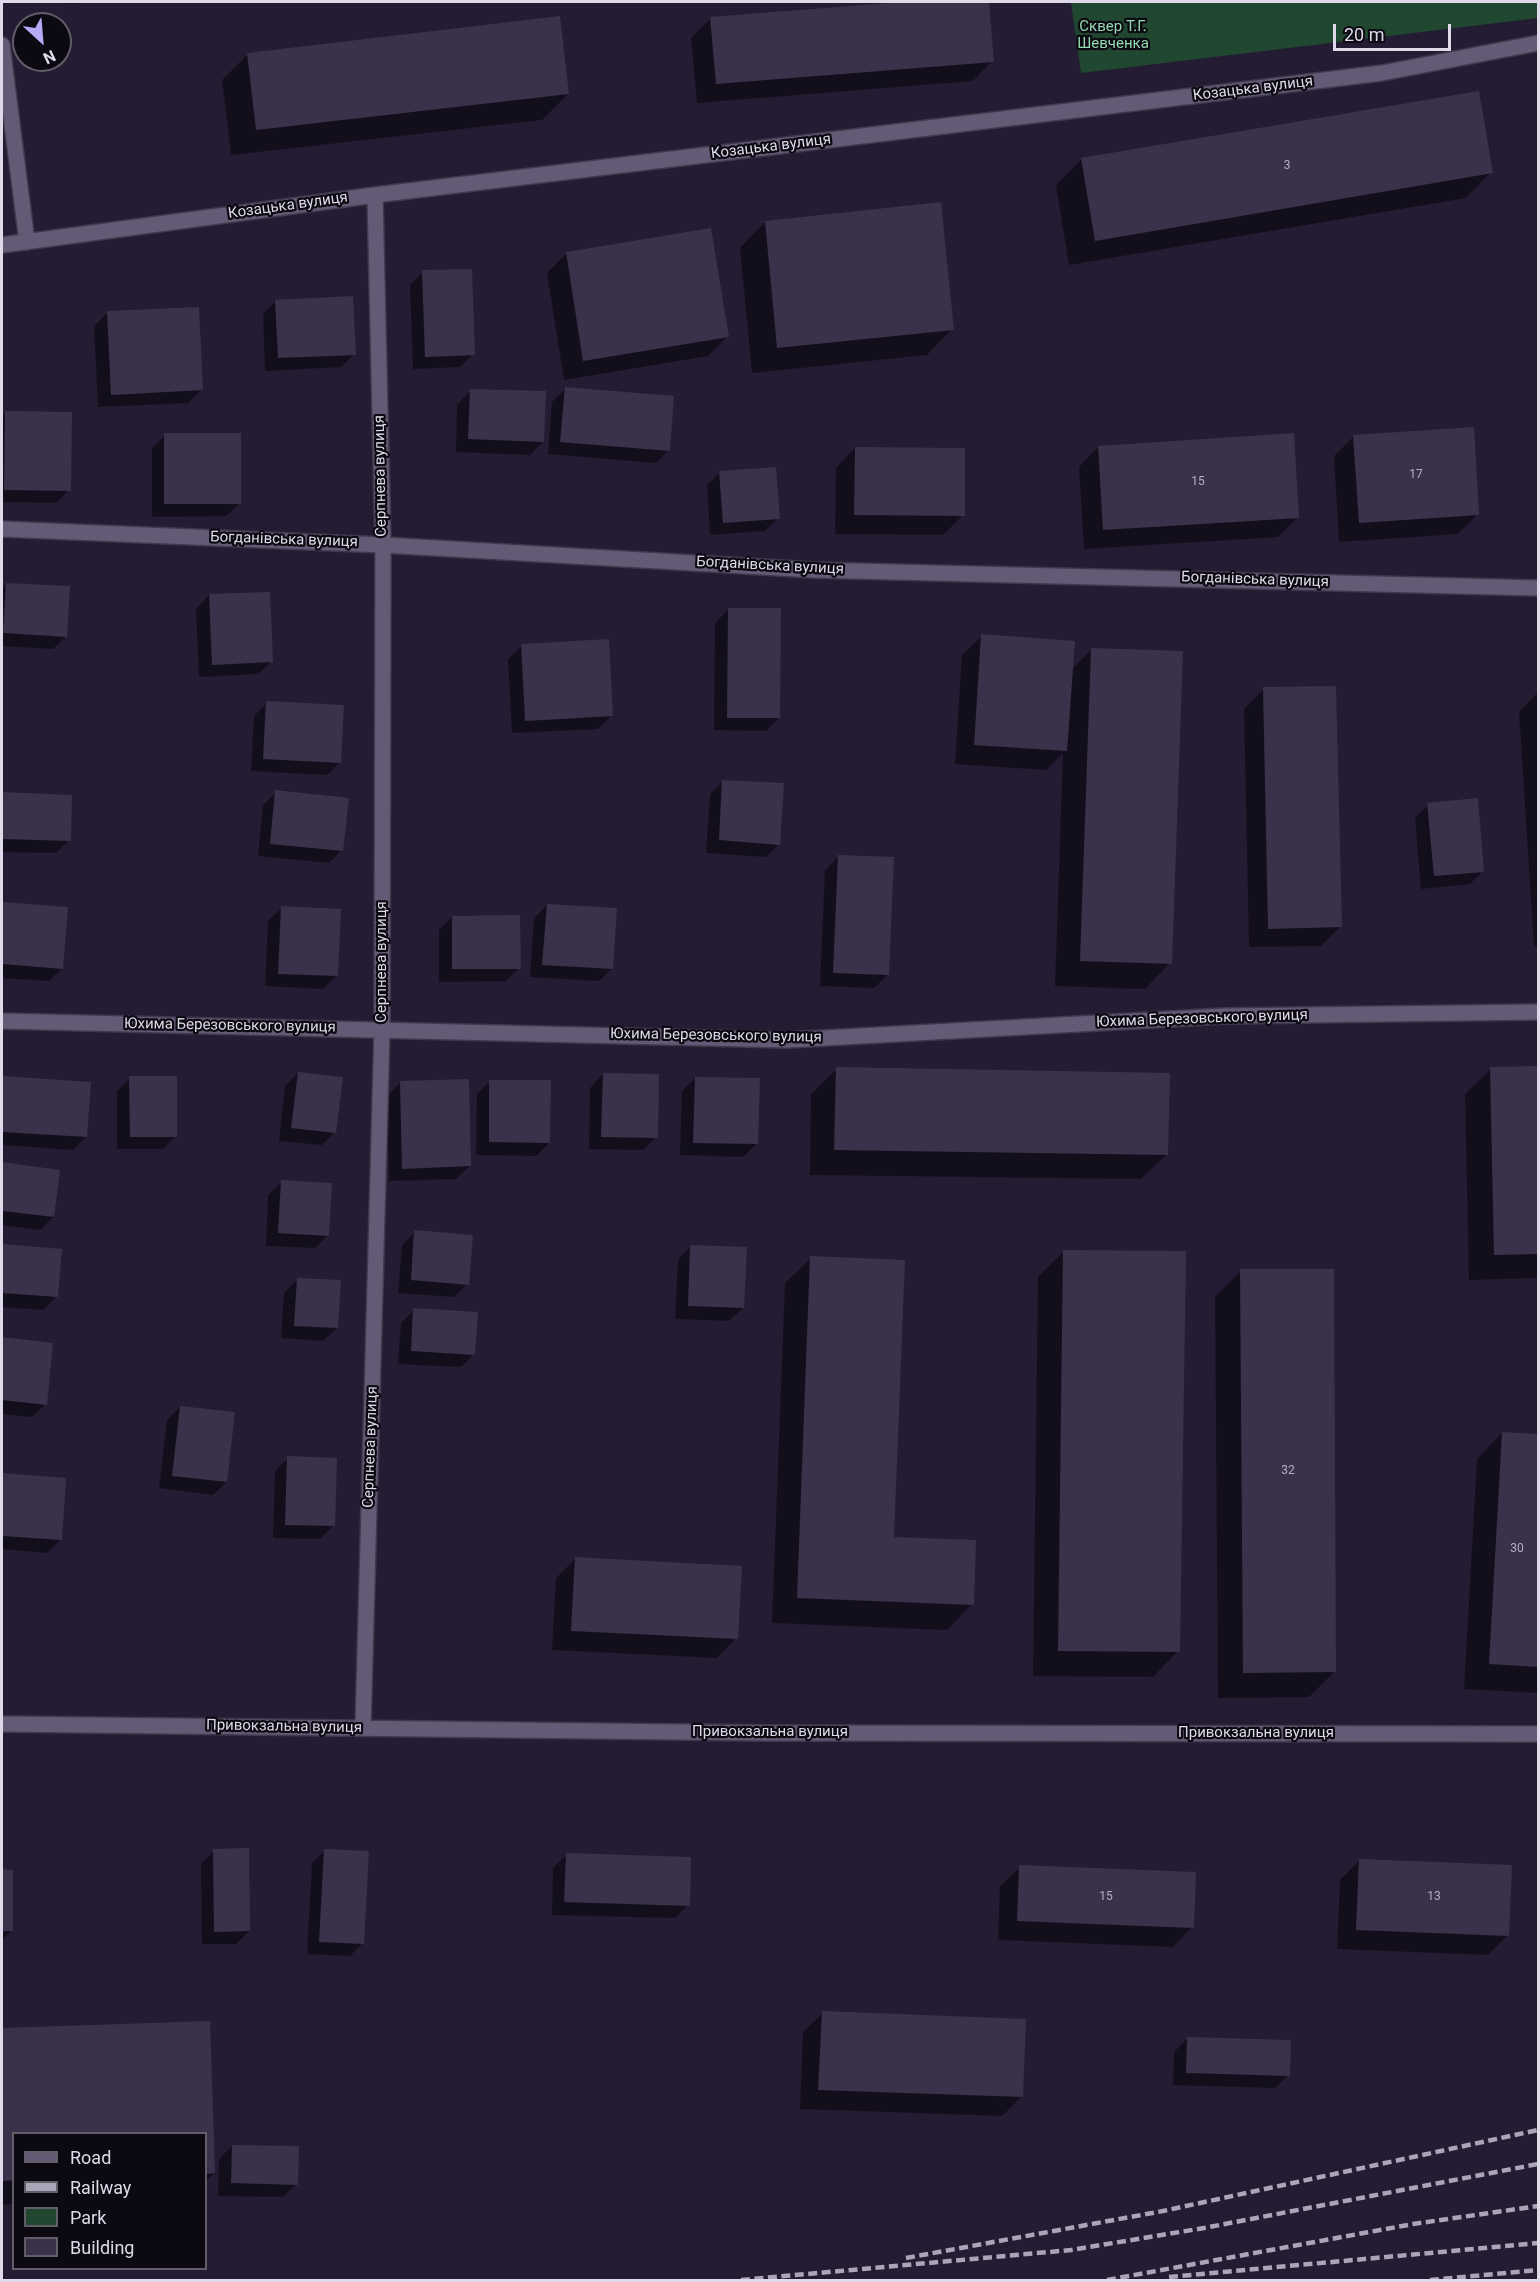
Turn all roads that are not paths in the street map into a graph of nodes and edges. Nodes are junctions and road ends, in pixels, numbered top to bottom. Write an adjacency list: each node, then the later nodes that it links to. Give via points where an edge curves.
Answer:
1 (1539, 43): 3 (street, Козацька вулиця, via 1382,73)
2 (2, 45): 4 (street)
3 (375, 195): 4 (street, Козацька вулиця); 7 (street, Серпнева вулиця)
4 (27, 242): 5 (street, Козацька вулиця)
5 (2, 245)
6 (2, 529): 7 (street, Богданівська вулиця)
7 (383, 544): 8 (street, Богданівська вулиця, via 814,570); 11 (street, Серпнева вулиця)
8 (1539, 588)
9 (1539, 1012): 11 (street, Юхима Березовського вулиця, via 1224,1016 788,1040)
10 (2, 1021): 11 (street, Юхима Березовського вулиця)
11 (382, 1029): 13 (street, Серпнева вулиця)
12 (2, 1724): 13 (street, Привокзальна вулиця)
13 (363, 1728): 14 (street, Привокзальна вулиця)
14 (1539, 1734)

